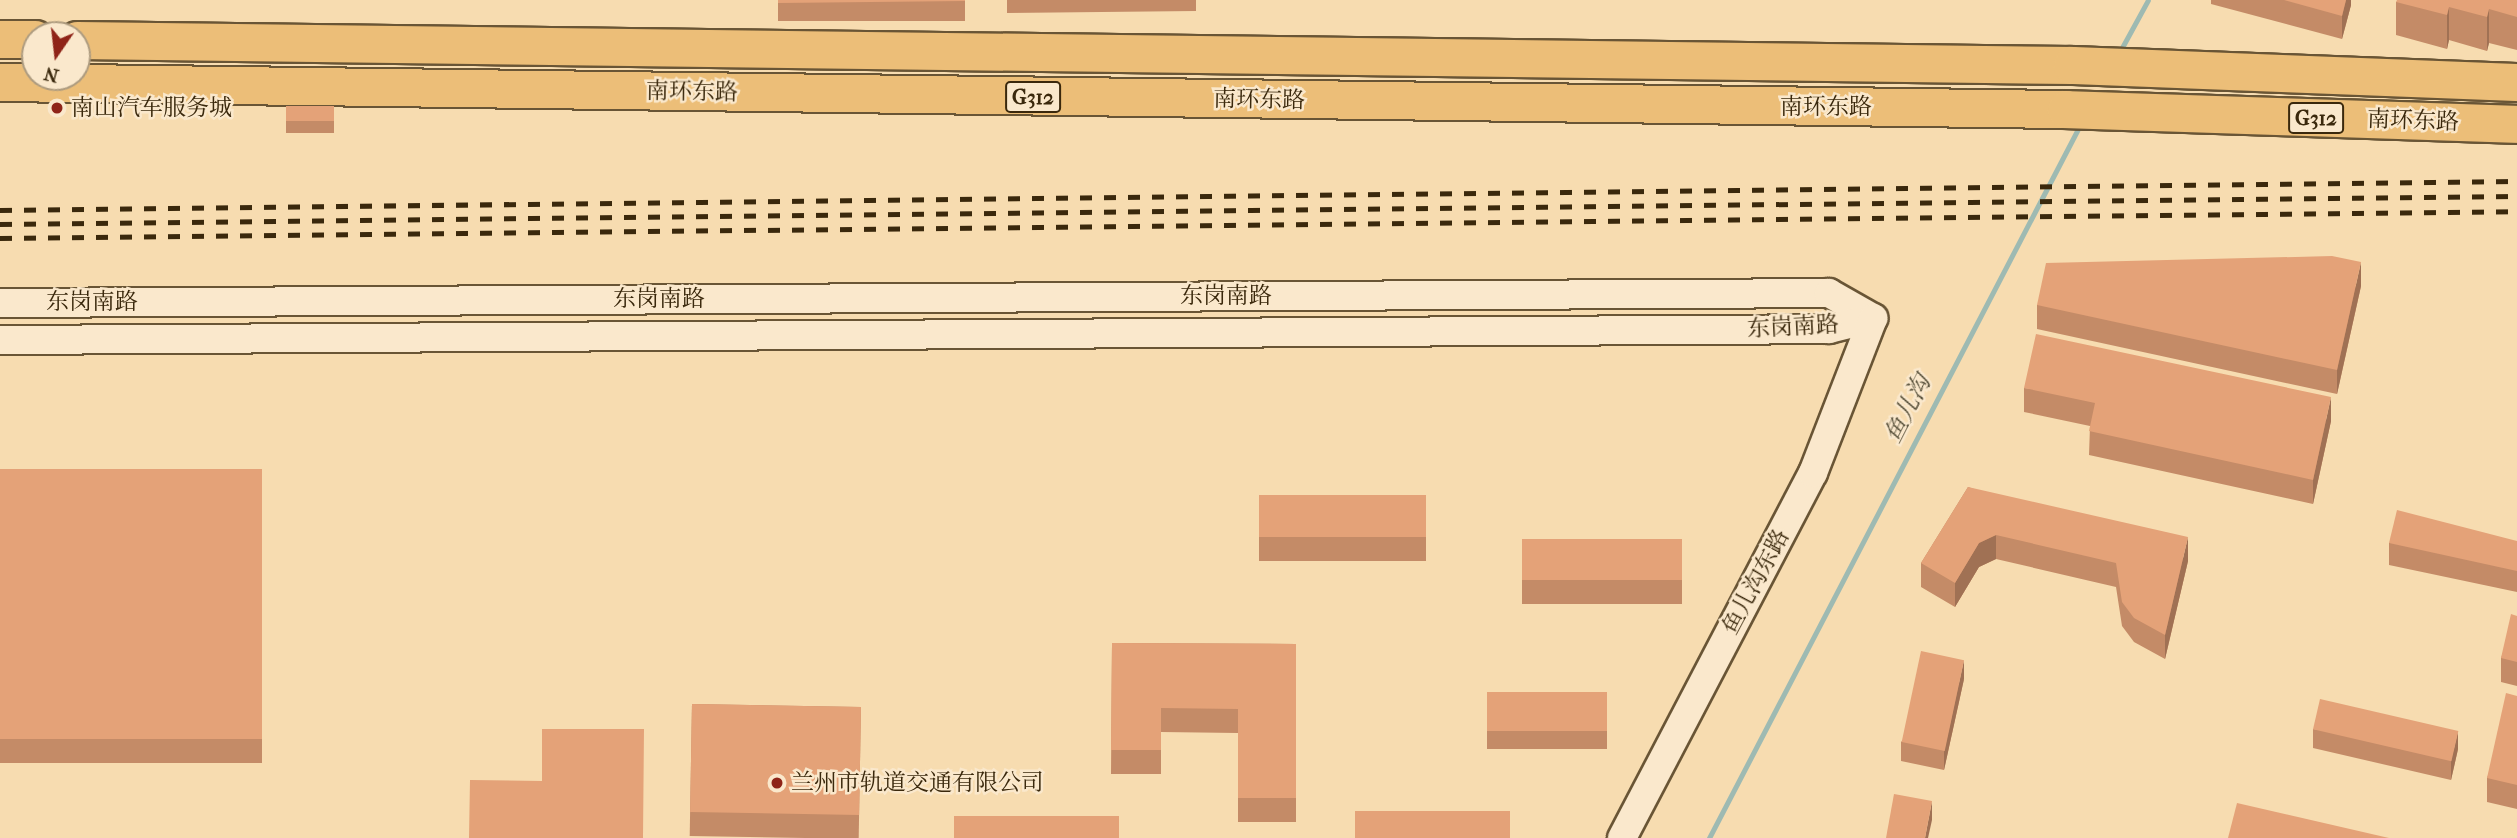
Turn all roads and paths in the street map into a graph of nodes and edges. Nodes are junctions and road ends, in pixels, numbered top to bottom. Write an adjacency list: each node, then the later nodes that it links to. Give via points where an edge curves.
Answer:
1 (0, 39): 2 (highway)
2 (21, 39)
3 (91, 40): 4 (highway, 南环东路 / G312)
4 (759, 47): 6 (highway, 南环东路 / G312, via 2090,66); 7 (highway)
5 (0, 82): 7 (highway, 南环东路 / G312)
6 (2517, 82)
7 (758, 93): 8 (highway, 南环东路 / G312, via 2066,109)
8 (2517, 124)
9 (0, 303): 10 (street, 东岗南路, via 1829,293)
10 (1873, 318): 11 (street, 东岗南路, via 1815,330); 12 (street, 鱼儿沟东路, via 1813,473)
11 (0, 340)
12 (1622, 838)

